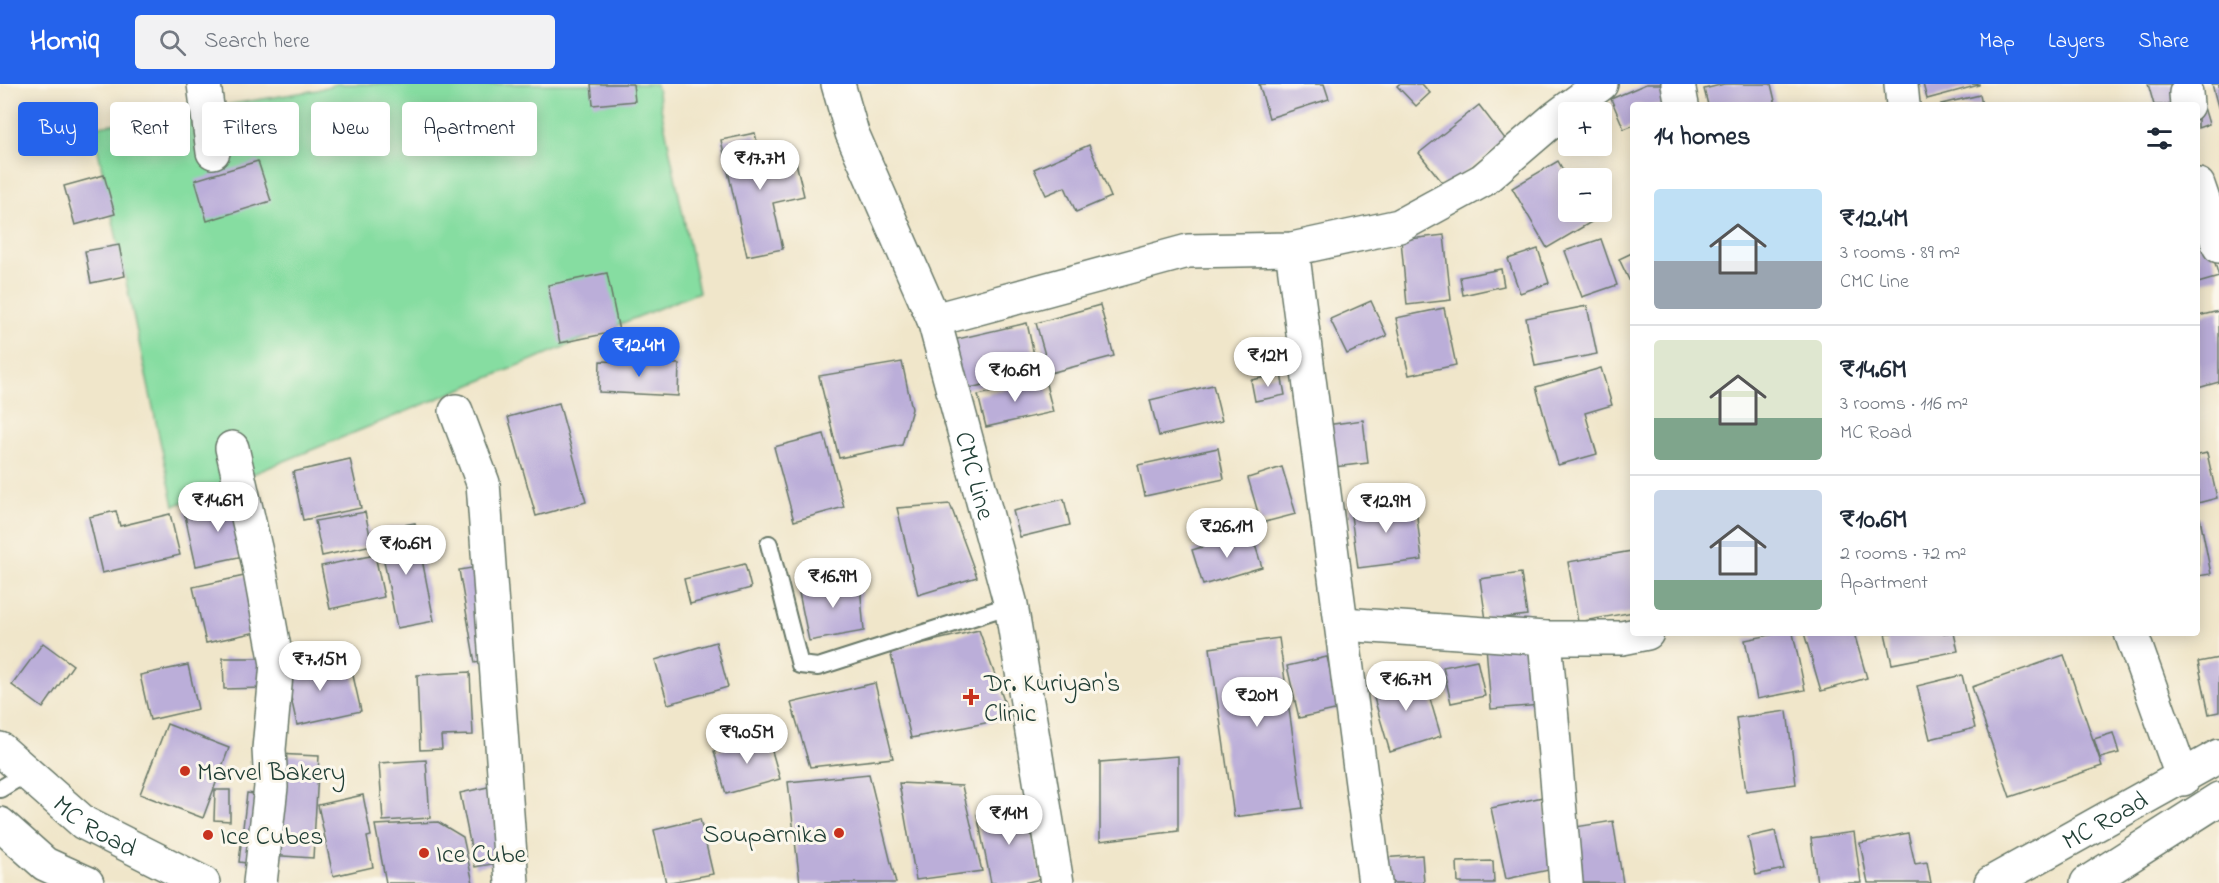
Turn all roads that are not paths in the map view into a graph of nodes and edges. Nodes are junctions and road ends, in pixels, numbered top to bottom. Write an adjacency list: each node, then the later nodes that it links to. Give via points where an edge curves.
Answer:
1 (204, 84): 6 (street)
2 (838, 84): 12 (street, CMC Line, via 852,133)
3 (1601, 84): 11 (street, via 1483,180 1399,226)
4 (1678, 84): 7 (street)
5 (1901, 84): 8 (street)
6 (206, 102)
7 (1681, 102)
8 (1903, 102)
9 (2200, 191): 10 (street)
10 (2219, 246)
11 (1292, 249): 12 (street, via 1188,251); 17 (street, via 1329,548)
12 (934, 320): 16 (street, CMC Line)
13 (456, 411): 30 (street, via 483,483)
14 (232, 448): 29 (street, via 277,664 269,749 271,787)
15 (769, 544): 16 (lane, via 800,665 818,667)
16 (1011, 604): 31 (street, CMC Line)
17 (1343, 624): 20 (street); 32 (street)
18 (1632, 636): 20 (street)
19 (2132, 636): 23 (street)
20 (1545, 638): 33 (street)
21 (0, 749): 24 (street, MC Road)
22 (2219, 756): 23 (street, MC Road)
23 (2183, 779): 34 (street, MC Road)
24 (14, 781): 28 (street, MC Road, via 84,823)
25 (2219, 799): 35 (street, MC Road)
26 (0, 824): 27 (street, via 45,864)
27 (87, 883)
28 (203, 883)
29 (260, 883)
30 (512, 883)
31 (1057, 883)
32 (1375, 883)
33 (1566, 883)
34 (1992, 883)
35 (2087, 883)

